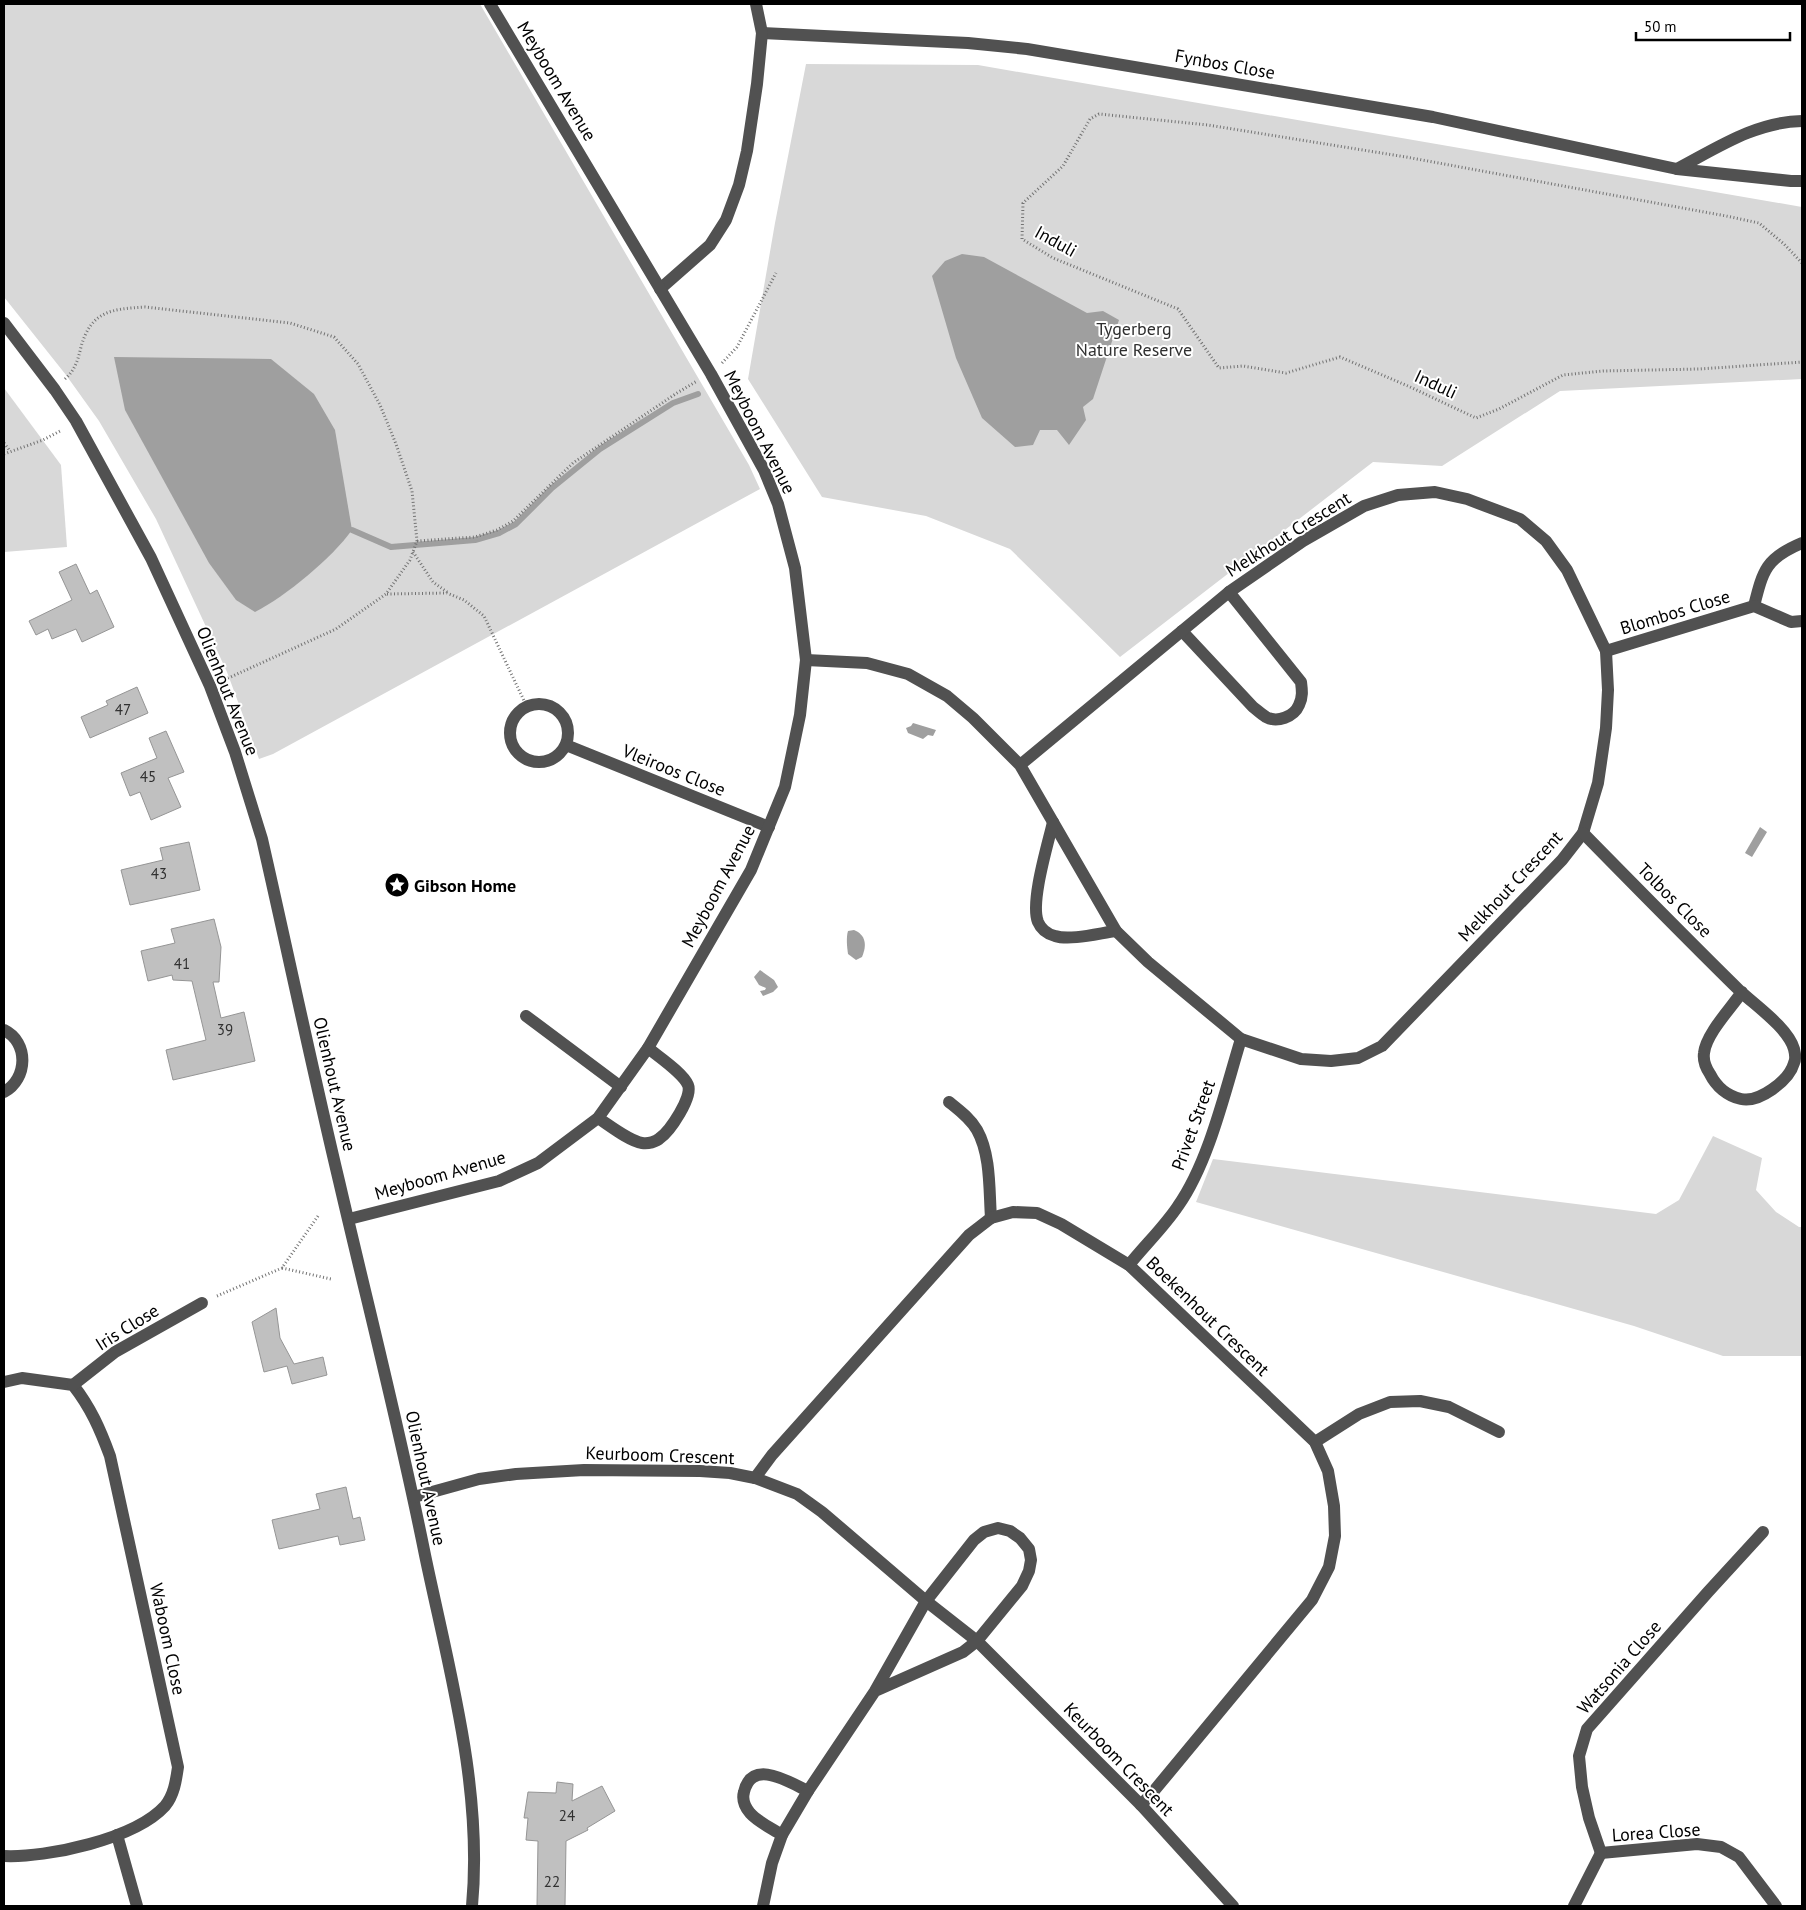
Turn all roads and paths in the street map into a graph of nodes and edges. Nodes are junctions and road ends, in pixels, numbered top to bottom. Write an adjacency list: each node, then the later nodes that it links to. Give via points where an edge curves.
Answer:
1 (490, 4): 9 (street, Meyboom Avenue)
2 (756, 4): 3 (street)
3 (762, 33): 5 (street, Fynbos Close, via 1028,49 1433,117); 9 (street, via 748,152 726,220 710,245)
4 (1802, 121): 5 (street, via 1768,125 1746,132)
5 (1677, 169): 6 (street, Fynbos Close)
6 (1802, 180)
7 (1802, 263): 11 (path, Induli, via 1759,223 1726,216 1406,157 1208,125 1099,114 1090,119 1063,166 1023,203 1022,239 1052,258 1178,309 1219,368 1243,366 1286,373 1340,357 1476,418 1563,375)
8 (776, 273): 12 (path, via 737,347)
9 (660, 289): 12 (street, Meyboom Avenue)
10 (4, 323): 49 (street, Olienhout Avenue, via 55,390 100,463 151,558 210,686 262,839)
11 (1802, 362)
12 (712, 374): 18 (path, via 677,393 573,462 513,521 475,537); 28 (street, Meyboom Avenue, via 764,470 778,504 795,568)
13 (65, 379): 18 (path, via 76,366 85,333 99,316 122,309 145,308 264,319 290,323 334,337 358,364 384,413 412,491)
14 (62, 430): 16 (path)
15 (4, 443): 16 (path)
16 (10, 452): 17 (path)
17 (4, 454)
18 (417, 541): 20 (path)
19 (1802, 543): 24 (street, Blombos Close, via 1773,558 1764,570)
20 (413, 552): 21 (path, via 433,582); 23 (path)
21 (447, 592): 23 (path); 30 (path, via 464,600 484,616)
22 (1229, 592): 26 (street, Melkhout Crescent); 26 (street, Melkhout Crescent, via 1301,682 1299,707 1289,716 1276,720 1253,707); 27 (street, Melkhout Crescent, via 1303,541 1364,506 1398,495 1435,492 1468,499 1520,519 1546,541 1567,570)
23 (386, 594): 29 (path, via 336,630)
24 (1754, 606): 25 (street, Blombos Close, via 1791,622); 27 (street, Blombos Close)
25 (1802, 621)
26 (1182, 631): 32 (street, Melkhout Crescent)
27 (1606, 650): 35 (street, Melkhout Crescent, via 1606,728 1598,783)
28 (806, 660): 32 (street, Melkhout Crescent, via 867,663 908,674 947,696); 34 (street, Meyboom Avenue, via 795,748 786,787)
29 (224, 680)
30 (528, 706): 31 (street, via 547,706 562,716 567,725); 31 (street, via 514,719 510,728 518,754 535,762 544,762 553,759)
31 (566, 745): 34 (street, Vleiroos Close)
32 (1020, 765): 33 (street, Melkhout Crescent)
33 (1053, 822): 36 (street, Melkhout Crescent); 36 (street, via 1037,895 1038,922 1045,932 1056,937)
34 (769, 827): 42 (street, Meyboom Avenue, via 751,870)
35 (1583, 833): 37 (street, Tolbos Close); 40 (street, Melkhout Crescent, via 1562,860 1382,1046 1358,1058 1331,1061 1301,1059)
36 (1116, 931): 40 (street, Melkhout Crescent, via 1148,962)
37 (1742, 992): 41 (street, Tolbos Close); 41 (street, Tolbos Close, via 1707,1040 1705,1066 1713,1081 1734,1097 1742,1100 1757,1098 1785,1078 1794,1063)
38 (526, 1016): 43 (street)
39 (4, 1030): 44 (street, via 16,1039 23,1062 15,1083)
40 (1241, 1039): 50 (street, Privet Street, via 1204,1156 1193,1180 1178,1206)
41 (1797, 1044)
42 (648, 1048): 43 (street, Meyboom Avenue); 46 (street, via 682,1077 690,1089 670,1128 651,1143 641,1143)
43 (621, 1087): 46 (street, Meyboom Avenue)
44 (4, 1092)
45 (950, 1102): 48 (street, via 968,1118 981,1141)
46 (598, 1118): 49 (street, Meyboom Avenue, via 538,1163 498,1180)
47 (318, 1216): 51 (path)
48 (991, 1218): 50 (street, Boekenhout Crescent, via 1013,1212 1038,1214); 58 (street, Boekenhout Crescent, via 962,1243 772,1455)
49 (349, 1219): 59 (street, Olienhout Avenue)
50 (1129, 1264): 57 (street, Boekenhout Crescent)
51 (282, 1268): 52 (path); 53 (path)
52 (331, 1279)
53 (202, 1303): 55 (street, Iris Close, via 115,1352)
54 (4, 1382): 55 (street, via 22,1378)
55 (73, 1385): 66 (street, Waboom Close, via 100,1427 110,1456 178,1767 175,1788 165,1806 148,1820)
56 (1499, 1432): 57 (street, via 1449,1407 1420,1401 1390,1402 1359,1414)
57 (1315, 1442): 65 (street, Boekenhout Crescent, via 1328,1471 1334,1506 1335,1536 1330,1567 1312,1600)
58 (756, 1478): 59 (street, Keurboom Crescent, via 700,1471 548,1471 479,1479); 61 (street, Keurboom Crescent, via 797,1494 822,1512)
59 (414, 1497): 71 (street, Olienhout Avenue, via 464,1745 472,1810)
60 (1763, 1532): 68 (street, Watsonia Close, via 1587,1729 1578,1756 1589,1818)
61 (926, 1601): 62 (street, Keurboom Crescent); 62 (street, via 974,1540 984,1532 998,1528 1020,1538 1029,1549 1029,1571 1022,1586); 63 (street)
62 (977, 1641): 63 (street, via 963,1652); 65 (street, Keurboom Crescent)
63 (875, 1691): 64 (street)
64 (808, 1791): 67 (street); 67 (street, via 782,1778 760,1774 751,1777 745,1786 744,1804 750,1812)
65 (1141, 1805): 73 (street, Keurboom Crescent)
66 (117, 1835): 69 (street, Waboom Close, via 60,1851); 70 (street)
67 (782, 1835): 72 (street)
68 (1601, 1853): 74 (street, Lorea Close); 75 (street, Lorea Close, via 1697,1844 1721,1847 1739,1857)
69 (4, 1856)
70 (137, 1906)
71 (472, 1906)
72 (762, 1906)
73 (1233, 1906)
74 (1574, 1906)
75 (1776, 1906)

